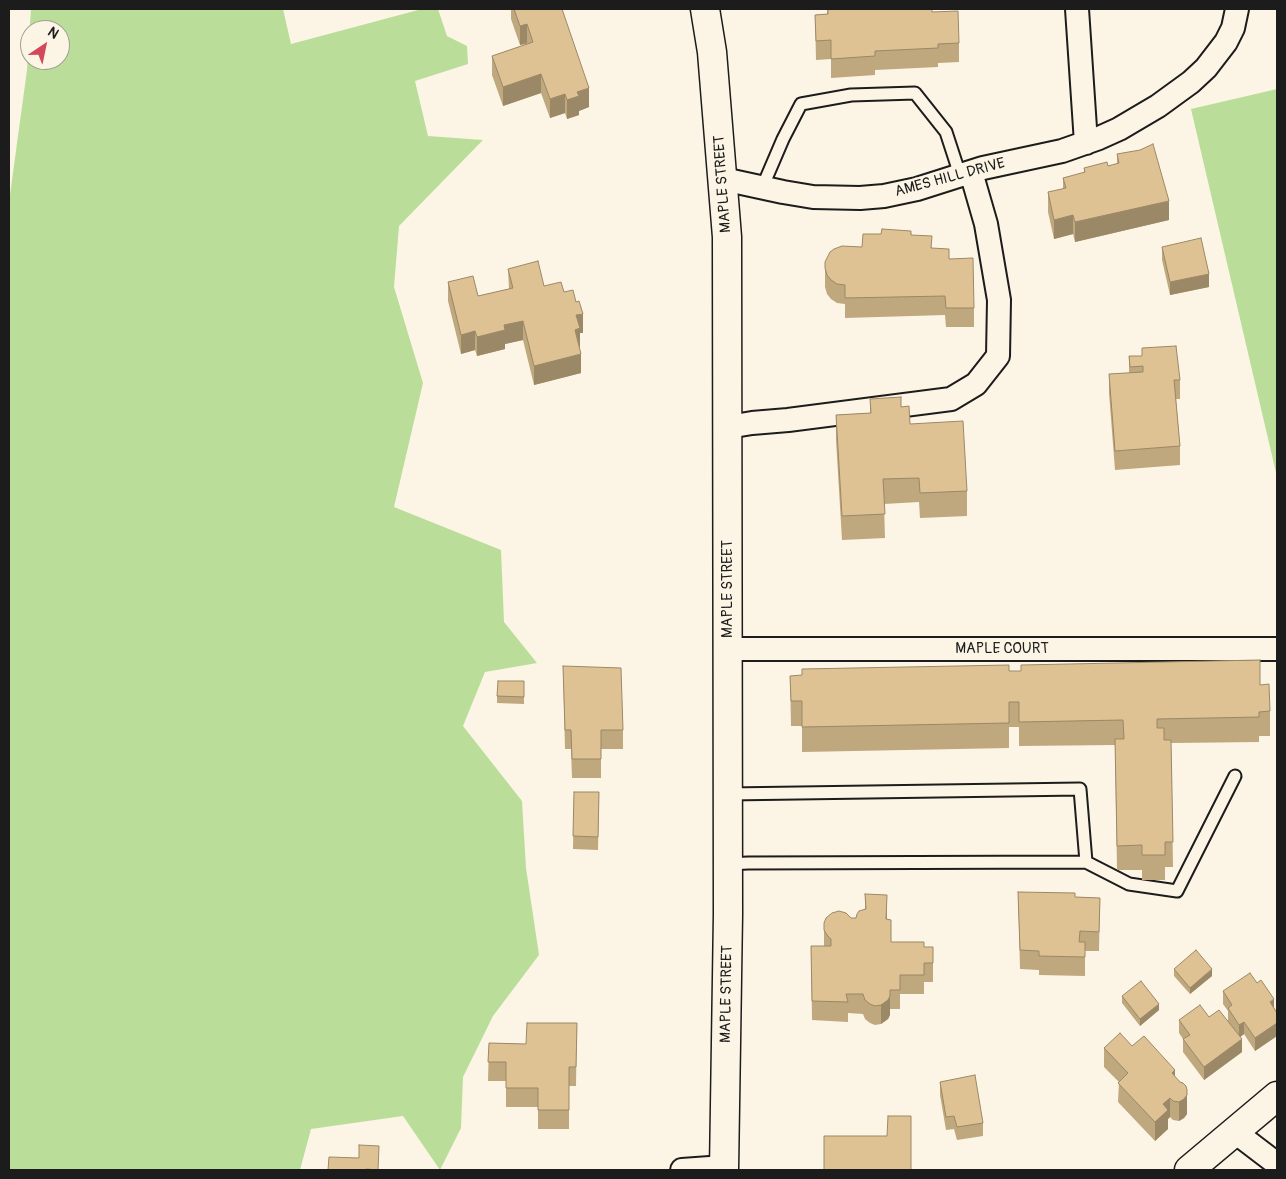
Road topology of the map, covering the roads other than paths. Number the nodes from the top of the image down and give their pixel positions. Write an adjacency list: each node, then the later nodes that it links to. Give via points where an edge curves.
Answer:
1 (704, 9): 6 (main road, MAPLE STREET, via 712,52)
2 (1076, 9): 4 (street)
3 (1237, 9): 4 (street, AMES HILL DRIVE, via 1226,42 1191,82 1139,118)
4 (1086, 143): 5 (street, AMES HILL DRIVE)
5 (965, 174): 7 (street, AMES HILL DRIVE, via 918,189 860,198 813,197); 7 (lane, via 946,132 915,93 851,95 801,104); 8 (street, via 986,224 999,300 998,356 976,384 951,399)
6 (723, 179): 7 (street, AMES HILL DRIVE); 8 (main road, MAPLE STREET, via 727,237)
7 (762, 188)
8 (728, 427): 9 (main road, MAPLE STREET)
9 (728, 649): 10 (street, MAPLE COURT); 12 (main road, MAPLE STREET)
10 (1277, 649)
11 (1235, 776): 13 (lane, via 1177,891 1128,884)
12 (728, 794): 13 (lane, via 1080,790); 14 (main road, MAPLE STREET)
13 (1086, 862): 14 (lane)
14 (728, 864): 18 (main road, MAPLE STREET)
15 (1277, 1096): 16 (main road)
16 (1234, 1132): 17 (street); 20 (main road)
17 (1277, 1164)
18 (724, 1169): 19 (street)
19 (682, 1170)
20 (1189, 1170)

